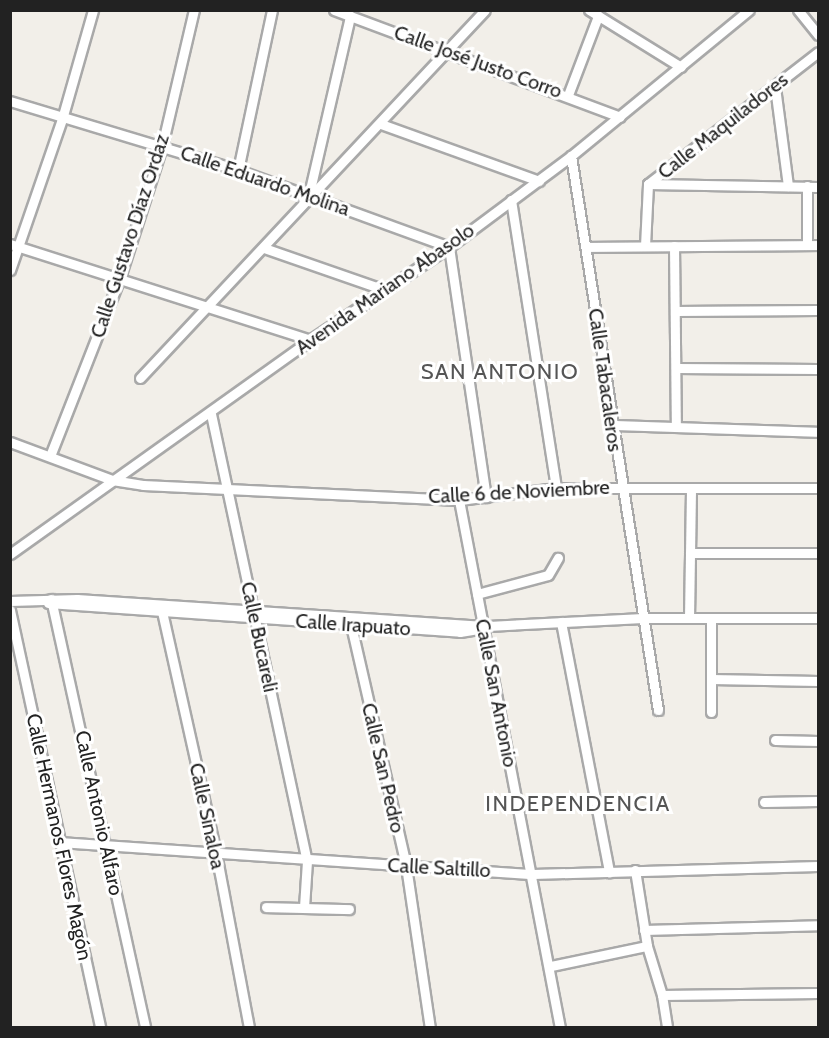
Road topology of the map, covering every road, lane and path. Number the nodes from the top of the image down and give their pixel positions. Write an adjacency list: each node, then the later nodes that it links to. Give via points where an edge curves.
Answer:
1 (93, 10): 19 (street)
2 (194, 10): 21 (street, Calle Gustavo Díaz Ordaz)
3 (272, 10): 23 (street)
4 (334, 10): 9 (street, Calle José Justo Corro)
5 (485, 10): 12 (street)
6 (589, 10): 10 (street)
7 (749, 10): 14 (street, Avenida Mariano Abasolo)
8 (798, 10): 11 (street)
9 (350, 16): 12 (street, Calle José Justo Corro); 29 (street)
10 (598, 16): 14 (street); 16 (street)
11 (819, 35)
12 (450, 51): 16 (street, Calle José Justo Corro); 20 (street)
13 (819, 52): 15 (street, Calle Maquiladores)
14 (681, 67): 18 (street, Avenida Mariano Abasolo)
15 (775, 87): 25 (street, Calle Maquiladores); 26 (street)
16 (568, 95): 18 (street, Calle José Justo Corro)
17 (10, 101): 19 (street, Calle Eduardo Molina)
18 (620, 117): 22 (street, Avenida Mariano Abasolo)
19 (62, 119): 21 (street, Calle Eduardo Molina); 33 (street)
20 (381, 124): 24 (street); 29 (street)
21 (162, 146): 23 (street, Calle Eduardo Molina); 40 (street, Calle Gustavo Díaz Ordaz)
22 (571, 156): 24 (street, Avenida Mariano Abasolo); 38 (street, Calle Tabacaleros)
23 (238, 170): 29 (street, Calle Eduardo Molina)
24 (539, 181): 30 (street, Avenida Mariano Abasolo)
25 (648, 184): 26 (street); 34 (street, Calle Maquiladores)
26 (788, 186): 27 (street)
27 (807, 186): 28 (street); 31 (street)
28 (819, 187)
29 (309, 194): 36 (street, Calle Eduardo Molina); 37 (street)
30 (511, 200): 36 (street, Avenida Mariano Abasolo); 57 (street)
31 (807, 245): 32 (street); 35 (street)
32 (819, 245)
33 (14, 246): 39 (street); 40 (street)
34 (645, 246): 35 (street); 38 (street)
35 (674, 246): 44 (street)
36 (449, 247): 41 (street, Avenida Mariano Abasolo); 61 (street)
37 (264, 248): 41 (street); 42 (street)
38 (586, 248): 50 (street, Calle Tabacaleros)
39 (10, 270)
40 (120, 277): 42 (street); 54 (street, Calle Gustavo Díaz Ordaz)
41 (385, 290): 45 (street, Avenida Mariano Abasolo)
42 (208, 308): 45 (street); 48 (street)
43 (819, 310): 44 (street)
44 (675, 311): 46 (street)
45 (310, 340): 49 (street, Avenida Mariano Abasolo)
46 (676, 368): 47 (street); 51 (street)
47 (819, 369)
48 (141, 378)
49 (211, 414): 55 (street, Avenida Mariano Abasolo); 60 (street, Calle Bucareli)
50 (612, 425): 51 (street); 56 (street, Calle Tabacaleros)
51 (676, 426): 52 (street)
52 (819, 432)
53 (13, 445): 54 (street, Calle 6 de Noviembre)
54 (50, 456): 55 (street, Calle 6 de Noviembre)
55 (112, 480): 60 (street, Calle 6 de Noviembre, via 142,486); 64 (street, Avenida Mariano Abasolo)
56 (621, 487): 57 (street, Calle 6 de Noviembre); 58 (street, Calle 6 de Noviembre); 73 (street, Calle Tabacaleros)
57 (556, 488): 61 (street, Calle 6 de Noviembre)
58 (691, 488): 59 (street, Calle 6 de Noviembre); 63 (street)
59 (819, 488)
60 (230, 490): 62 (street, Calle 6 de Noviembre); 72 (street, Calle Bucareli)
61 (486, 497): 62 (street, Calle 6 de Noviembre)
62 (459, 500): 67 (street, Calle San Antonio)
63 (690, 553): 65 (street); 74 (street)
64 (10, 554)
65 (819, 554)
66 (558, 558): 67 (street, via 548,575)
67 (477, 594): 79 (street, Calle San Antonio)
68 (10, 601): 69 (street, Calle Irapuato)
69 (52, 602): 70 (street, Calle Irapuato); 89 (street, Calle Antonio Alfaro)
70 (161, 609): 72 (street, Calle Irapuato); 90 (street, Calle Sinaloa)
71 (10, 610): 88 (street, Calle Hermanos Flores Magón)
72 (254, 614): 77 (street, Calle Irapuato); 91 (street, Calle Bucareli)
73 (643, 618): 74 (street, Calle Irapuato); 78 (street, Calle Irapuato); 82 (street, Calle Tabacaleros)
74 (689, 618): 75 (street, Calle Irapuato)
75 (711, 618): 76 (street, Calle Irapuato); 80 (street)
76 (819, 618)
77 (350, 620): 79 (street, Calle Irapuato, via 460,632); 92 (street, Calle San Pedro)
78 (561, 622): 79 (street, Calle Irapuato); 95 (street)
79 (484, 627): 96 (street, Calle San Antonio)
80 (711, 679): 81 (street); 83 (street)
81 (819, 681)
82 (658, 710)
83 (711, 712)
84 (775, 740): 85 (street)
85 (819, 741)
86 (819, 801): 87 (street)
87 (764, 802)
88 (59, 842): 89 (street, Calle Saltillo); 106 (street, Calle Hermanos Flores Magón)
89 (107, 844): 90 (street, Calle Saltillo); 107 (street, Calle Antonio Alfaro)
90 (216, 853): 91 (street, Calle Saltillo); 108 (street, Calle Sinaloa)
91 (307, 861): 92 (street, Calle Saltillo); 98 (street, Calle Bucareli)
92 (406, 866): 96 (street, Calle Saltillo); 109 (street, Calle San Pedro)
93 (819, 866): 94 (street, Calle Saltillo)
94 (635, 870): 95 (street, Calle Saltillo); 101 (street)
95 (609, 872): 96 (street, Calle Saltillo)
96 (532, 874): 103 (street, Calle San Antonio)
97 (267, 907): 98 (street)
98 (304, 908): 99 (street)
99 (349, 909)
100 (819, 925): 101 (street)
101 (644, 930): 102 (street)
102 (647, 946): 103 (street); 105 (street)
103 (551, 966): 110 (street, Calle San Antonio)
104 (819, 993): 105 (street)
105 (662, 995): 111 (street)
106 (100, 1028)
107 (144, 1028)
108 (249, 1028)
109 (430, 1028)
110 (560, 1028)
111 (667, 1028)

